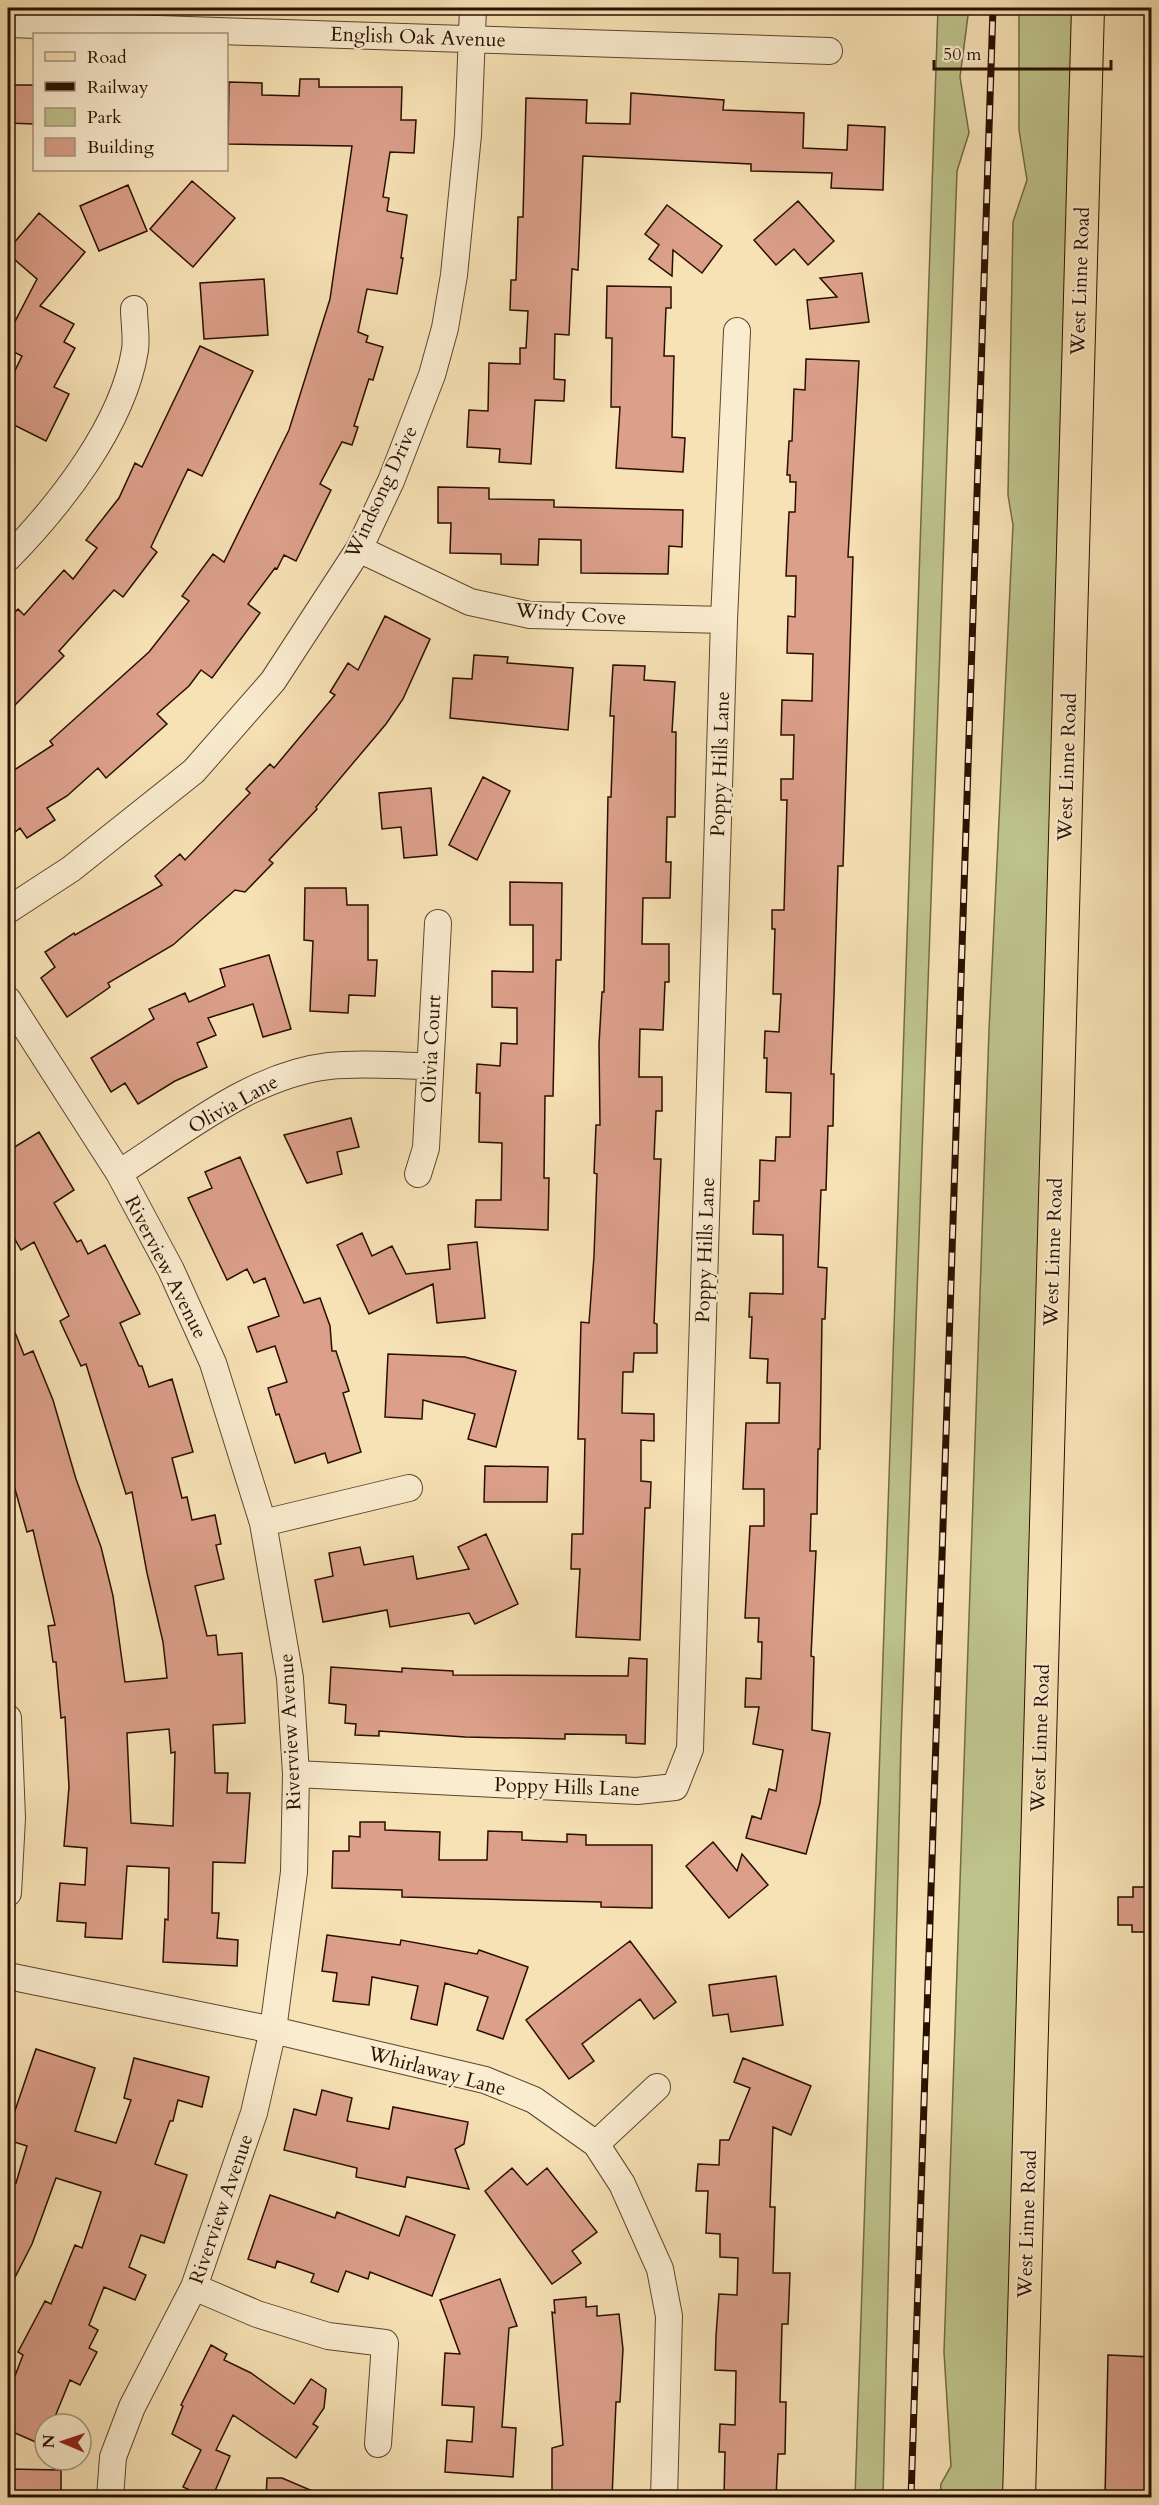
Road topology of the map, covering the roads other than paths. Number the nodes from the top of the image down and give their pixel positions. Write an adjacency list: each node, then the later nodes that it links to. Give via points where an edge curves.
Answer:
1 (473, 8): 4 (street, Windsong Drive)
2 (1088, 8): 30 (main road, West Linne Road)
3 (8, 24): 4 (street, English Oak Avenue)
4 (472, 39): 5 (street, English Oak Avenue); 8 (street, Windsong Drive, via 468,135 445,328 432,375 391,481)
5 (829, 51)
6 (134, 309): 9 (street, via 136,348 118,405 83,468)
7 (737, 331): 10 (street, Poppy Hills Lane)
8 (359, 549): 10 (street, Windy Cove, via 470,602 520,613); 11 (street, Windsong Drive, via 273,681 194,771 71,869)
9 (8, 558)
10 (724, 620): 20 (street, Poppy Hills Lane, via 690,1749 675,1786 637,1791)
11 (8, 910)
12 (438, 923): 14 (street, Olivia Court)
13 (8, 1000): 15 (street, Riverview Avenue)
14 (430, 1066): 15 (street, Olivia Lane, via 330,1066 284,1076 242,1094); 16 (street, Olivia Court, via 426,1148)
15 (119, 1173): 18 (street, Riverview Avenue, via 171,1270 213,1363)
16 (418, 1174)
17 (409, 1488): 18 (street)
18 (263, 1523): 20 (street, Riverview Avenue, via 290,1678)
19 (8, 1718): 21 (street, via 12,1818)
20 (296, 1774): 23 (street, Riverview Avenue, via 294,1872)
21 (8, 1893)
22 (8, 1976): 23 (street, Whirlaway Lane)
23 (273, 2030): 25 (street, Whirlaway Lane, via 485,2080 534,2100); 26 (street, Riverview Avenue, via 255,2113)
24 (657, 2086): 25 (street)
25 (596, 2144): 29 (street, Whirlaway Lane, via 622,2184 660,2269 669,2316)
26 (194, 2286): 27 (street, via 257,2314 328,2336 385,2343); 28 (street, Riverview Avenue, via 132,2407 113,2457)
27 (378, 2444)
28 (110, 2498)
29 (664, 2498)
30 (1019, 2498)

